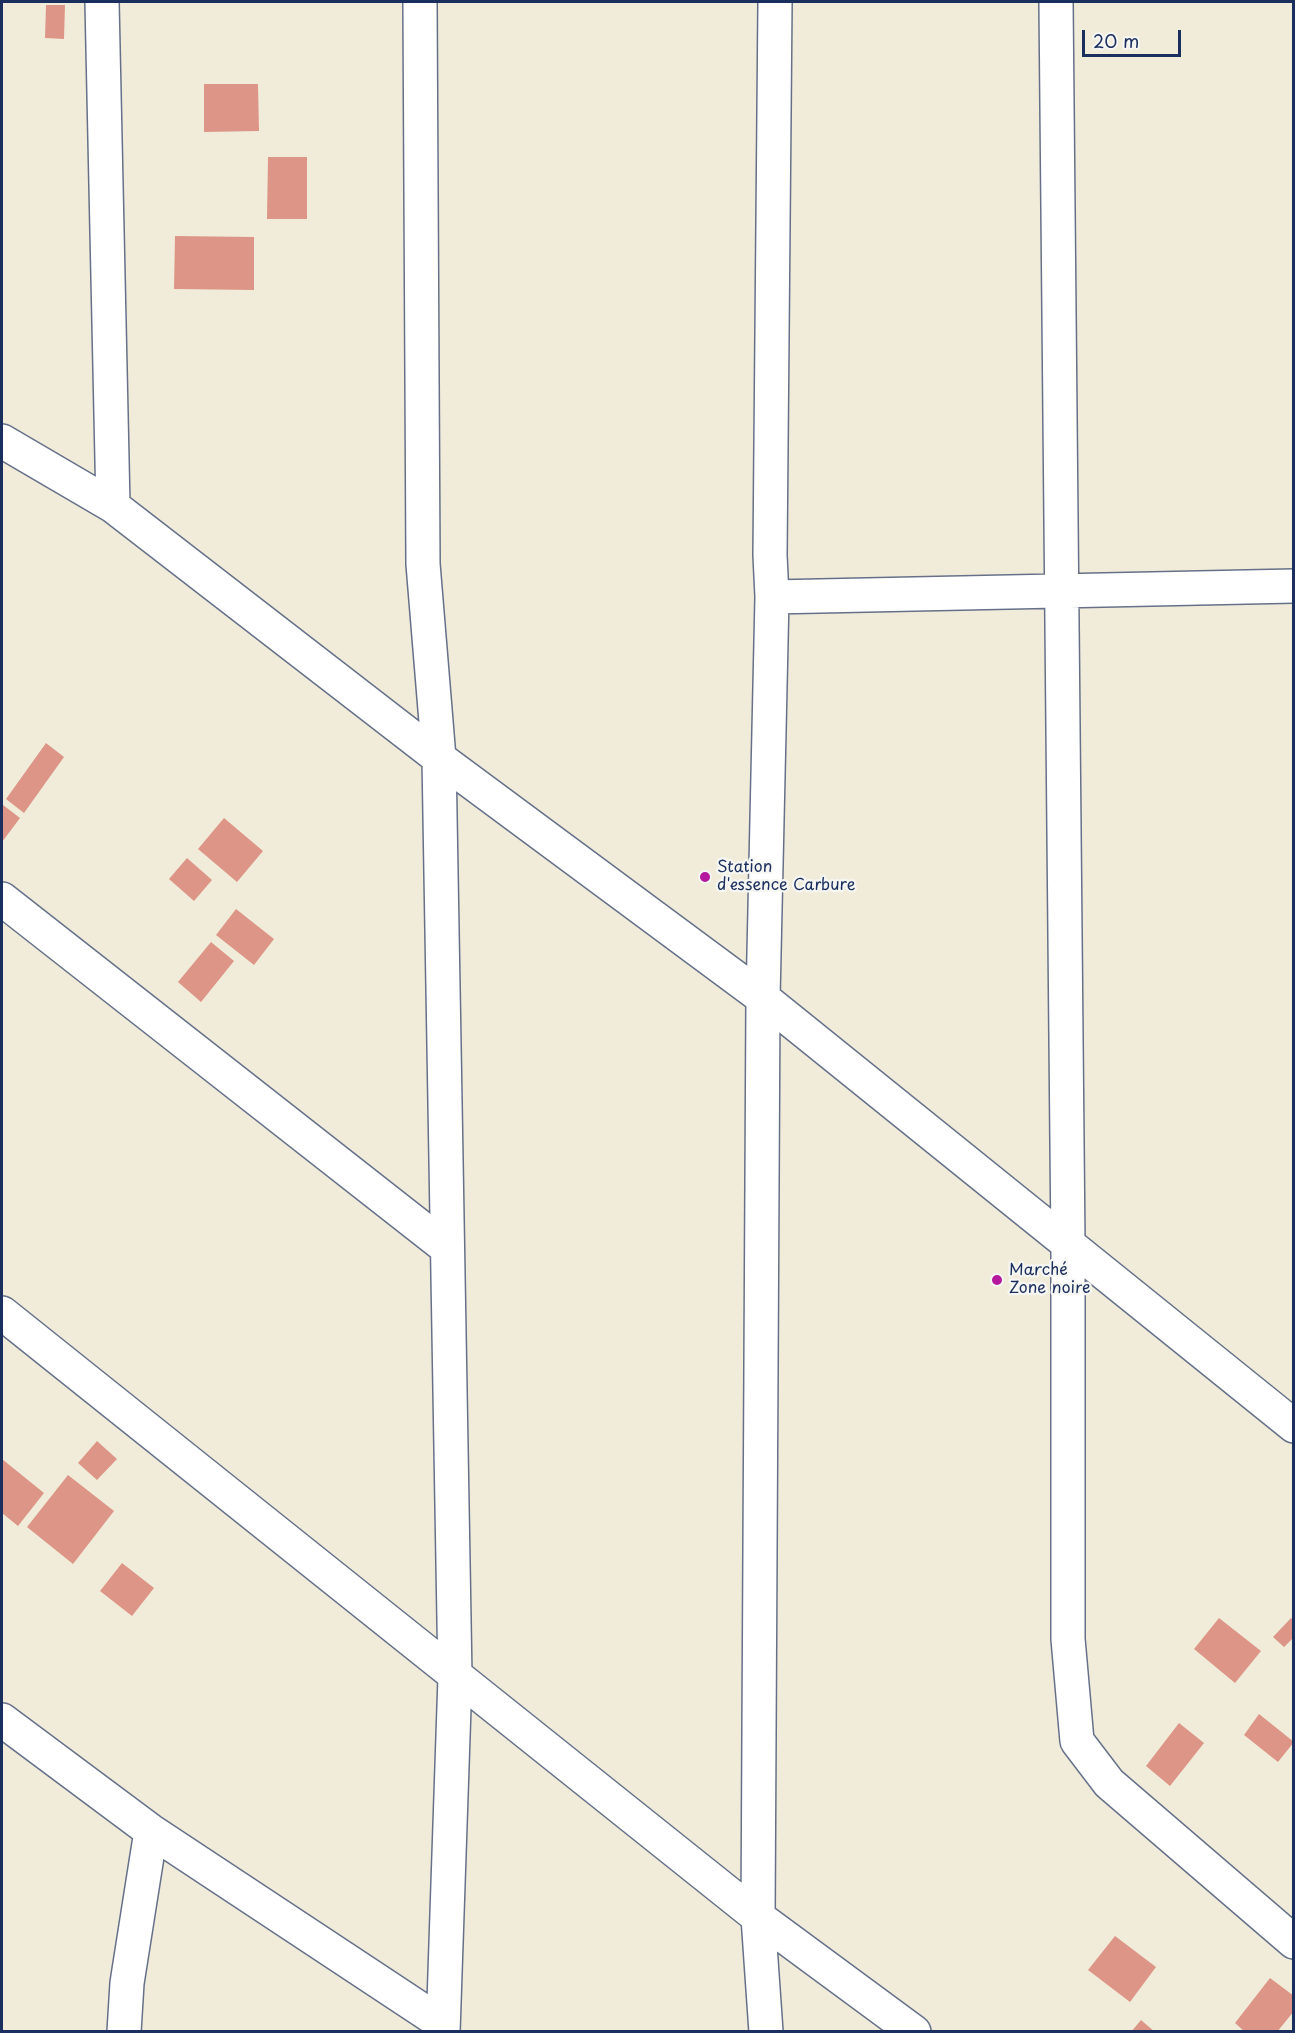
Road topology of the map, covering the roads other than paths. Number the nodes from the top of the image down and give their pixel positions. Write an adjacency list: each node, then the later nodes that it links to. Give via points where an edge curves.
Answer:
1 (102, 2): 6 (street)
2 (420, 2): 10 (street, via 423,564)
3 (775, 2): 9 (street)
4 (1056, 2): 8 (street)
5 (2, 441): 6 (street)
6 (113, 506): 10 (street)
7 (1293, 586): 8 (street)
8 (1061, 593): 9 (street); 13 (street)
9 (772, 597): 12 (street)
10 (439, 758): 12 (street); 14 (street)
11 (2, 899): 14 (street)
12 (763, 998): 13 (street); 20 (street)
13 (1068, 1246): 16 (street); 21 (street, via 1068,1639 1077,1741 1109,1783)
14 (447, 1248): 17 (street)
15 (2, 1313): 17 (street)
16 (1293, 1426)
17 (454, 1677): 20 (street); 22 (street)
18 (2, 1720): 19 (street)
19 (151, 1831): 22 (street); 23 (street)
20 (758, 1917): 24 (street); 25 (street)
21 (1293, 1942)
22 (443, 2028)
23 (124, 2031)
24 (766, 2031)
25 (914, 2031)

